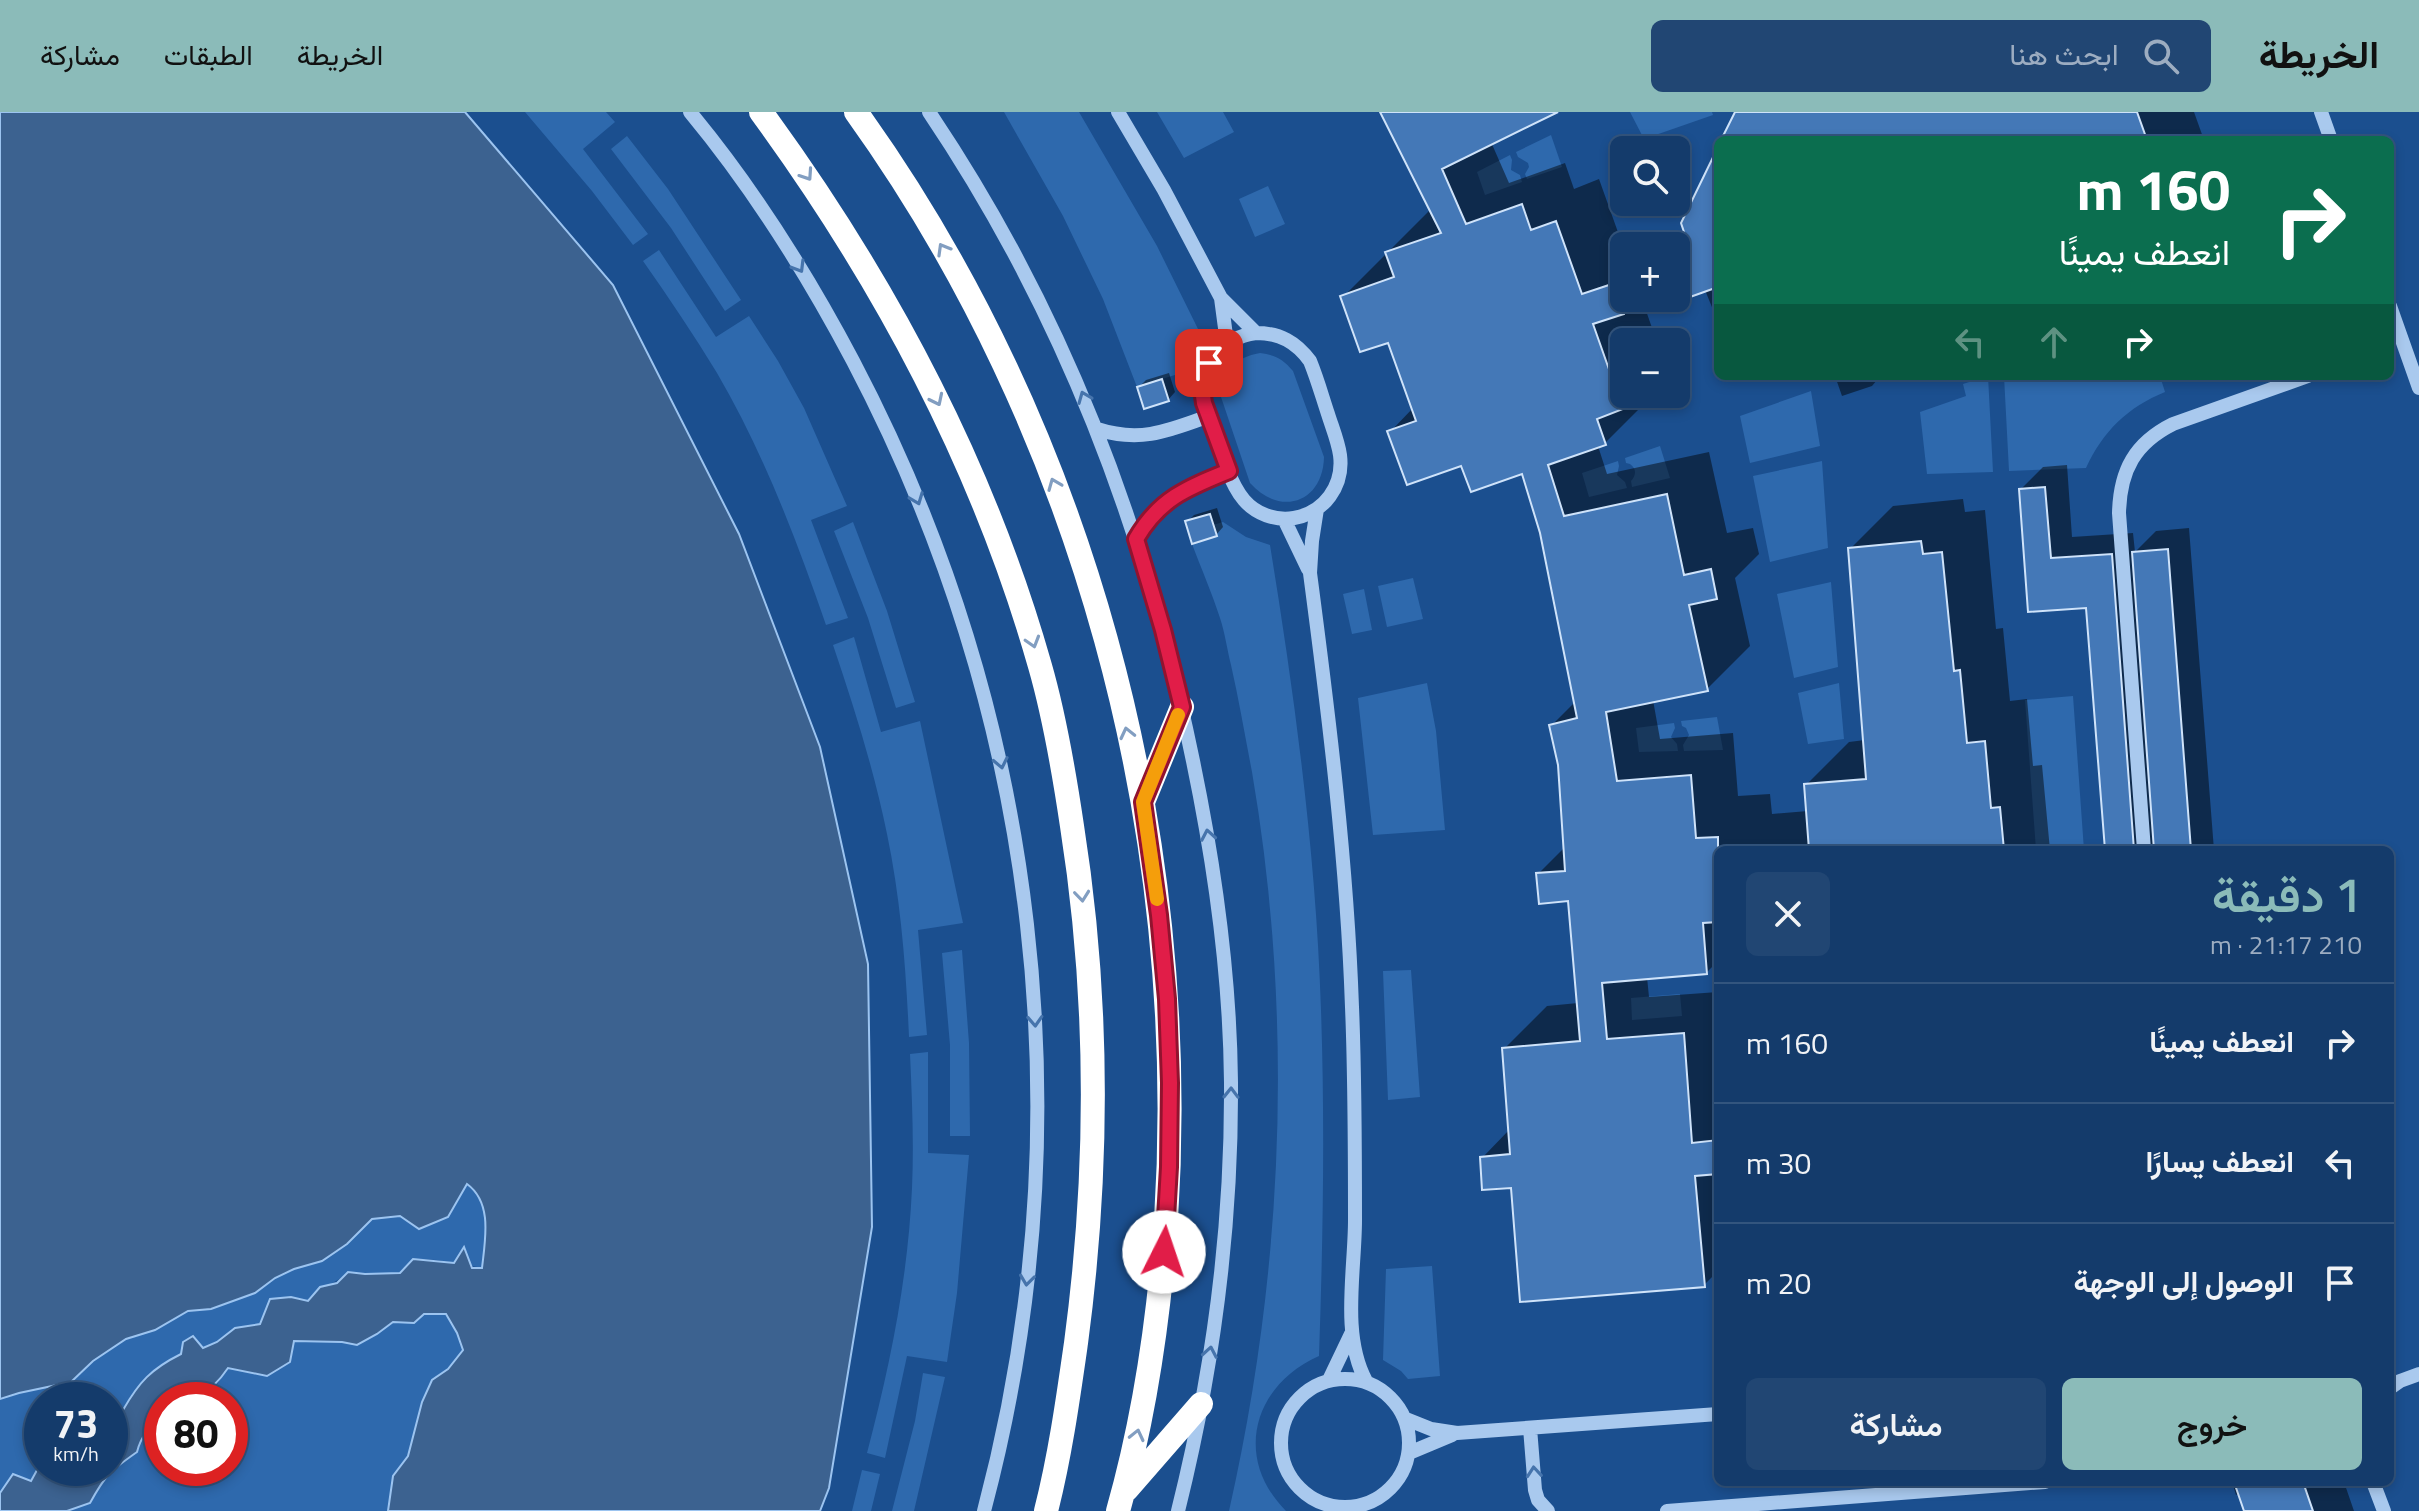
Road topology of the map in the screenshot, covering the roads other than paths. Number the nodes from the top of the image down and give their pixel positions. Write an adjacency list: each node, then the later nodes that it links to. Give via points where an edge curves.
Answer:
1 (690, 112): 39 (street, one-way to 39, via 788,248 872,397 949,580 1000,757 1021,870 1033,977 1037,1133 1021,1333)
2 (761, 112): 40 (highway, one-way to 40, via 880,291 959,446 1018,596 1057,738 1088,954 1093,1124 1083,1293)
3 (856, 112): 22 (highway, one-way to 3, via 1090,584 1031,426 958,274)
4 (929, 112): 15 (street, one-way to 4, via 1027,277)
5 (1118, 112): 8 (street)
6 (2321, 112): 7 (street)
7 (2330, 136)
8 (1221, 298): 9 (street); 10 (street)
9 (1256, 333): 10 (street); 17 (street, via 1292,342 1315,372 1341,467 1334,491)
10 (1227, 343): 14 (street, via 1204,376)
11 (2396, 345): 13 (street)
12 (2297, 380): 23 (street, via 2159,431 2136,453 2122,481 2119,513)
13 (2419, 388)
14 (1209, 416): 15 (street, via 1152,435 1124,436); 16 (street)
15 (1097, 429): 19 (street)
16 (1229, 471): 18 (street, via 1252,508); 19 (street, via 1174,496)
17 (1317, 509): 18 (street); 20 (street)
18 (1284, 519): 20 (street)
19 (1136, 539): 21 (street)
20 (1310, 573): 24 (street, via 1337,789 1352,991)
21 (1182, 707): 22 (highway); 29 (street, one-way to 21, via 1224,1243 1231,1081 1220,918)
22 (1143, 802): 37 (highway, one-way to 22, via 1155,1336 1169,1167 1167,999)
23 (2144, 846)
24 (1351, 1334): 26 (street); 27 (street)
25 (2419, 1374): 28 (street)
26 (1329, 1380): 27 (street); 38 (street, via 1301,1395 1290,1408 1282,1455 1287,1471 1308,1496)
27 (1366, 1381): 31 (street, via 1390,1396)
28 (2394, 1385)
29 (1201, 1404): 37 (highway); 41 (street)
30 (1714, 1414): 32 (street)
31 (1406, 1419): 33 (street); 34 (street)
32 (1530, 1428): 33 (street); 42 (street, one-way to 32, via 1535,1490)
33 (1457, 1433): 34 (street)
34 (1409, 1453): 38 (street, via 1390,1490 1366,1504)
35 (1993, 1486): 43 (street)
36 (2375, 1486): 44 (street)
37 (1121, 1503)
38 (1338, 1509)
39 (984, 1511)
40 (1046, 1511)
41 (1178, 1511)
42 (1548, 1511)
43 (1667, 1511)
44 (2384, 1511)

